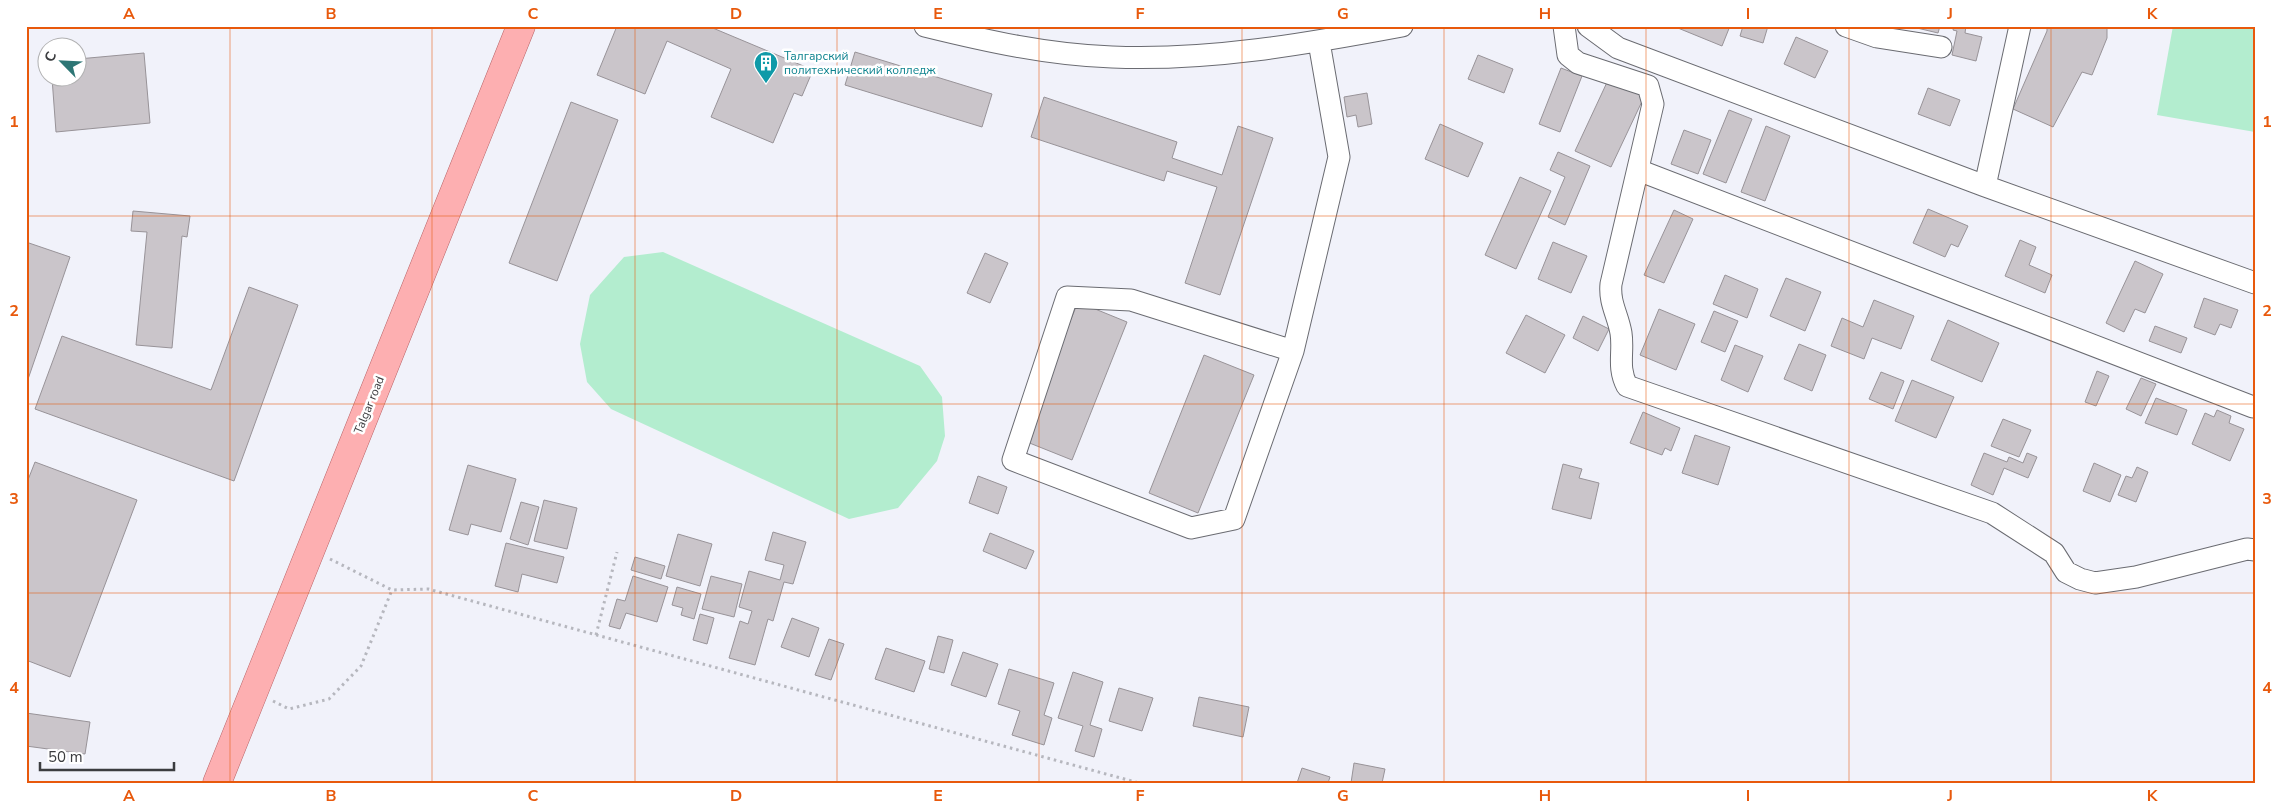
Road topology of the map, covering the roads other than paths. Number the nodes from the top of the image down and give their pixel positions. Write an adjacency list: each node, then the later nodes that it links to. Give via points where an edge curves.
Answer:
1 (521, 26): 16 (main road, Talgar road)
2 (925, 26): 8 (street, via 1031,49 1112,57 1207,56)
3 (1402, 26): 8 (street)
4 (1564, 26): 10 (street, via 1568,55 1578,63 1648,86 1653,104)
5 (1588, 26): 11 (street, via 1618,48)
6 (1846, 26): 9 (street, via 1877,37)
7 (2020, 26): 11 (street)
8 (1319, 42): 13 (street, via 1339,157)
9 (1941, 47)
10 (1638, 170): 14 (street); 15 (street, via 1610,296 1621,333 1621,375 1627,386 1992,513 2054,553 2066,572 2095,583 2136,577 2247,549)
11 (1985, 186): 12 (street)
12 (2255, 283)
13 (1293, 351): 13 (street, via 1234,519 1191,528 1013,460 1067,297 1131,300)
14 (2253, 407)
15 (2255, 550)
16 (217, 783)

